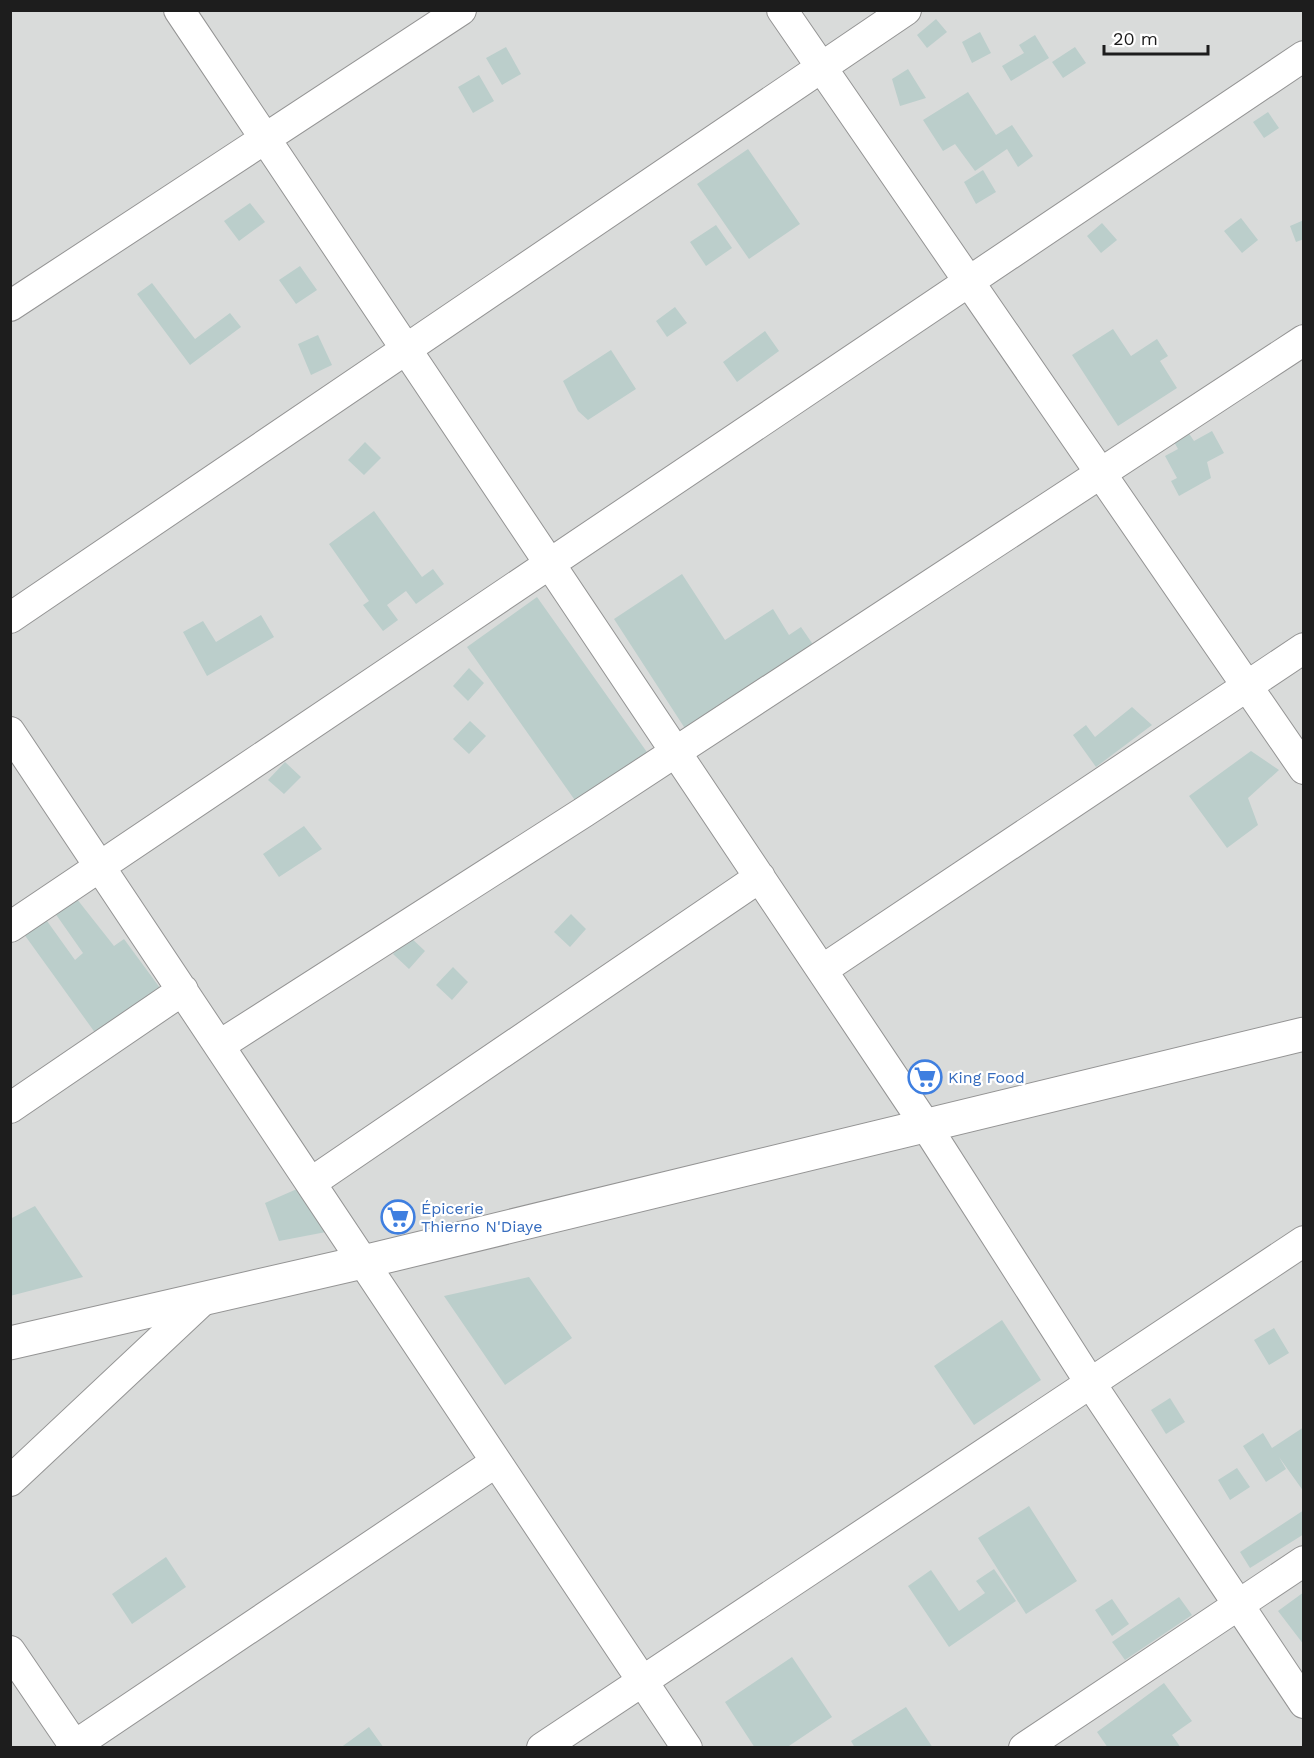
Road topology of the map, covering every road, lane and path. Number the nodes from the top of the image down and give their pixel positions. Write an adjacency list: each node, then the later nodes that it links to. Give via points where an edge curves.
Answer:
1 (179, 10): 7 (street)
2 (461, 10): 7 (street)
3 (783, 10): 6 (street)
4 (906, 10): 6 (street)
5 (1304, 56): 8 (street)
6 (821, 67): 8 (street); 11 (street)
7 (265, 139): 9 (street); 11 (street)
8 (969, 282): 12 (street); 13 (street)
9 (10, 306)
10 (1304, 340): 12 (street)
11 (406, 350): 13 (street); 14 (street)
12 (1100, 474): 16 (street); 18 (street)
13 (550, 564): 18 (street); 20 (street)
14 (10, 618)
15 (1304, 648): 16 (street)
16 (1246, 687): 19 (street); 23 (street)
17 (10, 732): 20 (street)
18 (676, 752): 21 (street); 26 (street)
19 (1304, 769)
20 (100, 867): 22 (street); 24 (street)
21 (760, 877): 23 (street); 29 (street)
22 (10, 927)
23 (822, 970): 28 (street)
24 (183, 990): 26 (street); 27 (street)
25 (1304, 1034): 28 (street)
26 (220, 1046): 29 (street)
27 (10, 1108)
28 (926, 1126): 31 (street); 34 (street)
29 (312, 1182): 31 (street)
30 (1304, 1241): 34 (street)
31 (363, 1262): 32 (street); 35 (street)
32 (204, 1299): 33 (street); 36 (street)
33 (10, 1343)
34 (1091, 1384): 38 (street); 40 (street)
35 (496, 1462): 40 (street); 42 (street)
36 (10, 1481)
37 (1304, 1561): 38 (street)
38 (1239, 1604): 41 (street); 45 (street)
39 (10, 1650): 42 (street)
40 (643, 1680): 43 (street); 44 (street)
41 (1304, 1703)
42 (74, 1747)
43 (542, 1748)
44 (687, 1748)
45 (1024, 1748)

